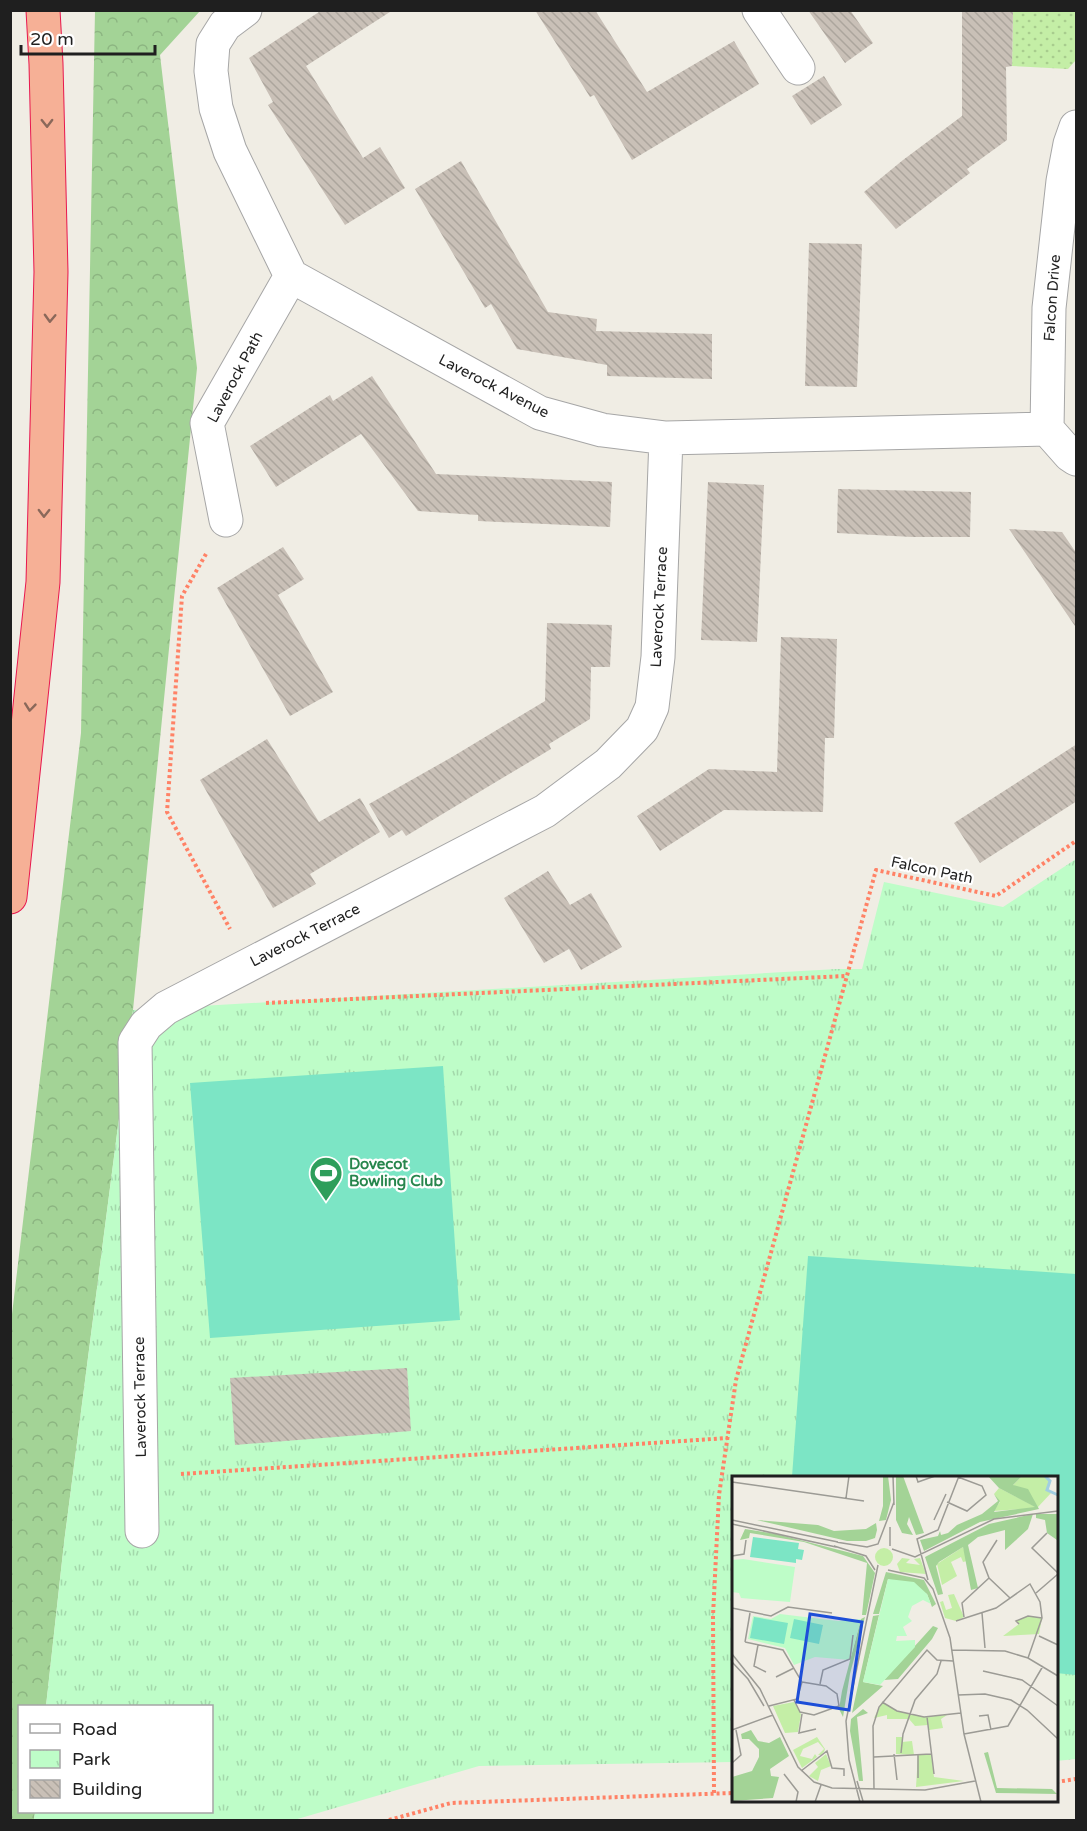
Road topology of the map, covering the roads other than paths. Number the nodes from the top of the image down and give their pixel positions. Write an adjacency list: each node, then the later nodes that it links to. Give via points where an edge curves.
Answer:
1 (43, 10): 11 (highway, one-way to 11, via 51,272 43,582)
2 (245, 10): 6 (street, via 225,25 213,44 211,71 216,108 230,151)
3 (759, 10): 4 (street)
4 (798, 68)
5 (1077, 127): 7 (street, Falcon Drive, via 1063,182 1049,308)
6 (291, 276): 8 (street, Laverock Avenue, via 540,413 602,430); 10 (street, Laverock Path, via 207,423)
7 (1047, 429): 8 (street, Laverock Avenue); 9 (street)
8 (666, 438): 12 (street, Laverock Terrace, via 658,657 652,707 642,729 608,764 545,811 166,1008 146,1025 135,1042)
9 (1077, 459)
10 (226, 520)
11 (10, 897)
12 (142, 1531)

